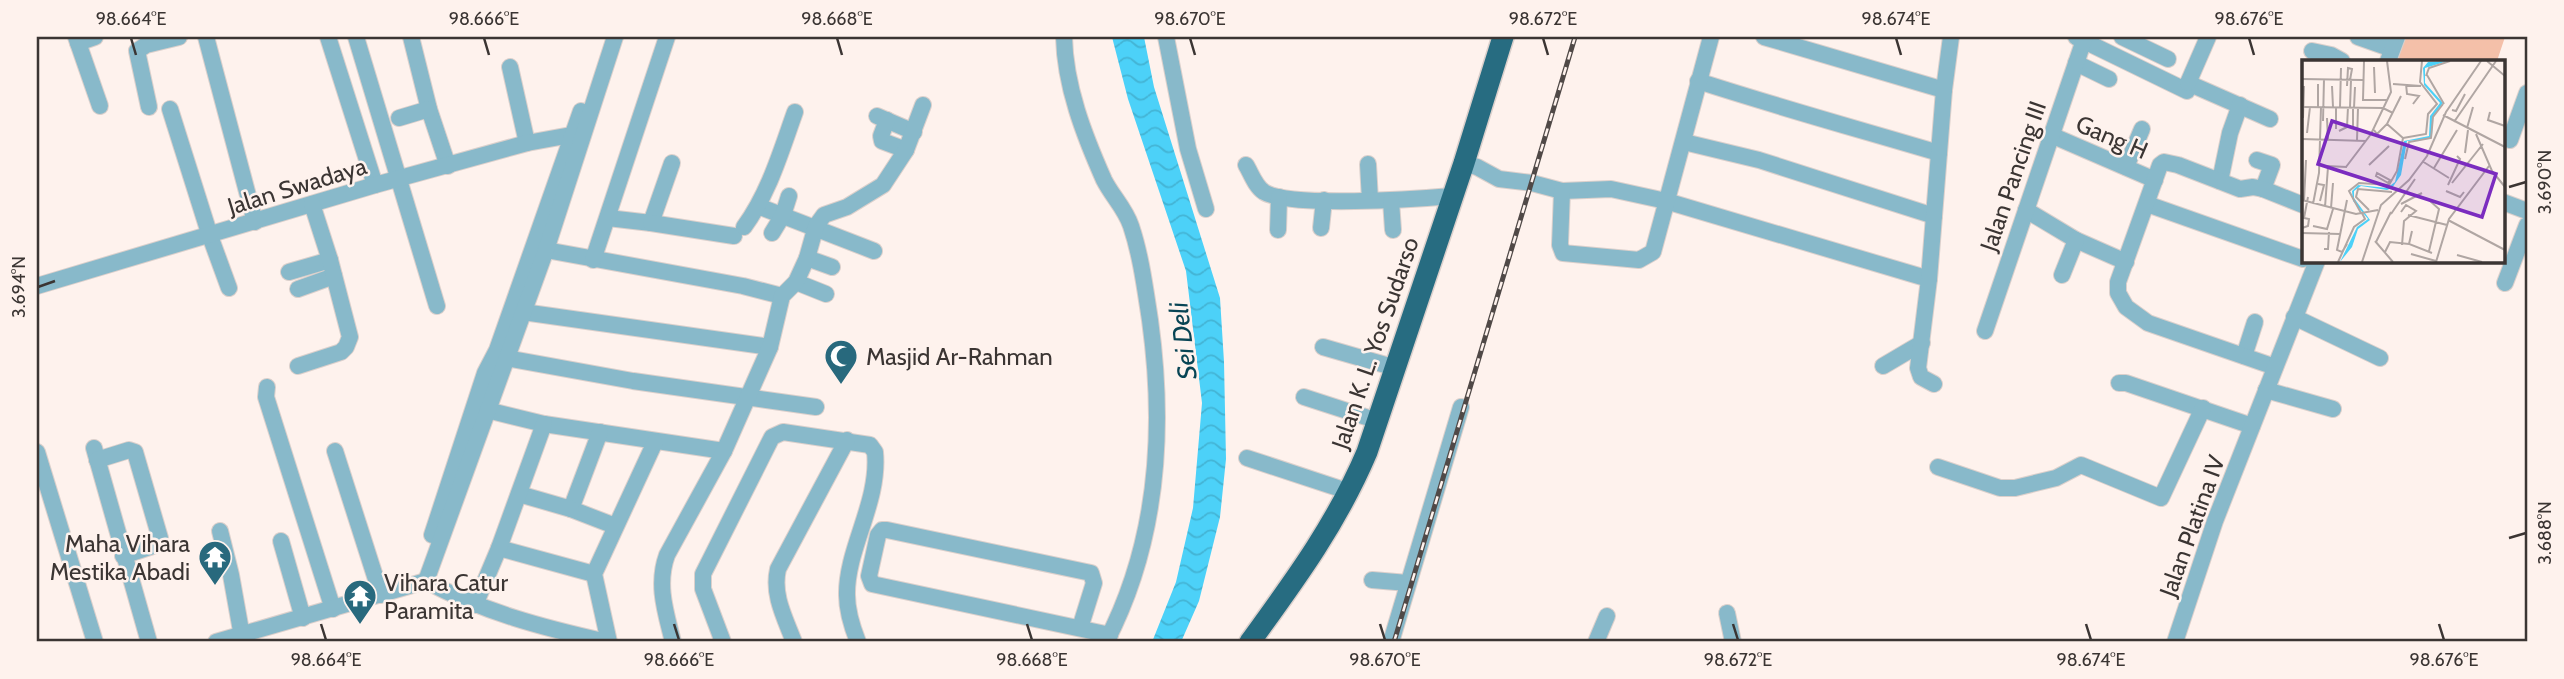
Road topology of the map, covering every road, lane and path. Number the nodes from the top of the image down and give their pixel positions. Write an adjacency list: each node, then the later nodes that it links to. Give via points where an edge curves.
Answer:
1 (94, 37): 21 (street)
2 (179, 37): 22 (street)
3 (206, 37): 83 (street)
4 (328, 37): 62 (street)
5 (356, 37): 59 (street)
6 (411, 37): 39 (street)
7 (607, 37): 45 (street)
8 (615, 37): 93 (street)
9 (667, 37): 82 (street)
10 (1064, 37): 169 (street, via 1073,100 1105,182 1130,224 1145,285 1156,370 1157,462 1147,518 1125,598)
11 (1166, 37): 77 (street, via 1186,139)
12 (1503, 37): 56 (highway, Jalan K. L. Yos Sudarso)
13 (1517, 37): 56 (highway, Jalan K. L. Yos Sudarso)
14 (1711, 37): 30 (street)
15 (1764, 37): 32 (street)
16 (1951, 37): 32 (street)
17 (2122, 37): 25 (street)
18 (2208, 37): 31 (street)
19 (2358, 37): 23 (street)
20 (2081, 38): 27 (street, Jalan Pancing III); 31 (street, via 2187,91)
21 (77, 40): 36 (street)
22 (144, 41): 37 (street, via 137,55)
23 (2392, 49)
24 (2312, 51): 26 (street)
25 (2168, 59)
26 (2340, 60)
27 (2076, 63): 29 (street); 46 (street, Jalan Pancing III)
28 (509, 67): 49 (street)
29 (2109, 79)
30 (1698, 81): 48 (street); 51 (street)
31 (2189, 83): 35 (street)
32 (1944, 90): 51 (street)
33 (2527, 93): 47 (street)
34 (923, 105): 44 (street)
35 (2240, 105): 42 (street); 61 (street)
36 (100, 106)
37 (149, 107)
38 (170, 109): 91 (street)
39 (429, 109): 41 (street); 57 (street)
40 (794, 112): 76 (street)
41 (399, 118)
42 (2270, 119)
43 (2142, 129): 58 (street)
44 (914, 132): 50 (street); 50 (street, via 882,118 882,141)
45 (571, 135): 49 (street, Jalan Swadaya); 159 (street, via 485,373)
46 (2051, 135): 58 (street, Gang H); 78 (street, Jalan Pancing III)
47 (2510, 140)
48 (1684, 142): 71 (street); 81 (street, via 1759,160)
49 (527, 143): 57 (street, Jalan Swadaya)
50 (906, 150): 86 (street, via 883,185 848,207 824,215)
51 (1939, 153): 81 (street)
52 (2256, 160): 63 (street, via 2272,165)
53 (672, 163): 84 (street)
54 (1368, 164): 69 (street)
55 (1246, 165): 67 (street, via 1259,188)
56 (1471, 165): 64 (street, via 1499,179); 66 (highway, Jalan K. L. Yos Sudarso); 179 (highway, Jalan K. L. Yos Sudarso, via 1381,453 1314,575)
57 (448, 166): 59 (street, Jalan Swadaya)
58 (2126, 167): 60 (street, Gang H)
59 (399, 180): 62 (street, Jalan Swadaya); 112 (street)
60 (2155, 180): 61 (street, via 2160,166 2169,162); 74 (street)
61 (2220, 181): 63 (street, via 2240,189)
62 (375, 185): 73 (street, Jalan Swadaya)
63 (2263, 189): 75 (street)
64 (1562, 191): 71 (street, via 1611,190); 71 (street, via 1560,245 1568,255 1647,257 1658,239)
65 (789, 196): 80 (street)
66 (1452, 196): 70 (street); 126 (highway, Jalan K. L. Yos Sudarso)
67 (1279, 197): 68 (street); 88 (street)
68 (1324, 200): 69 (street); 87 (street)
69 (1370, 200): 70 (street)
70 (1391, 201): 89 (street)
71 (1666, 201): 104 (street)
72 (2504, 202): 79 (street)
73 (312, 204): 83 (street, Jalan Swadaya); 101 (street)
74 (2147, 204): 96 (street); 98 (street)
75 (2302, 205)
76 (758, 206): 80 (street); 84 (street, via 739,232)
77 (1206, 209)
78 (2026, 210): 92 (street); 116 (street, Jalan Pancing III)
79 (2527, 211)
80 (783, 215): 86 (street); 90 (street)
81 (1934, 216): 104 (street)
82 (608, 218): 84 (street); 97 (street)
83 (255, 222): 91 (street, Jalan Swadaya)
84 (651, 223)
85 (2527, 225): 106 (street)
86 (816, 226): 94 (street); 95 (street)
87 (1321, 228)
88 (1278, 230)
89 (1393, 230)
90 (772, 233)
91 (210, 236): 107 (street, Jalan Swadaya); 108 (street)
92 (2076, 240): 98 (street); 103 (street)
93 (546, 250): 97 (street); 113 (street)
94 (874, 251)
95 (807, 258): 100 (street); 105 (street)
96 (2302, 258)
97 (593, 260): 111 (street)
98 (2126, 262): 120 (street, via 2119,293 2133,313 2148,323)
99 (2312, 262): 114 (street, Jalan Platina IV)
100 (832, 267)
101 (332, 268): 102 (street); 109 (street); 123 (street, via 349,343 341,352)
102 (289, 272)
103 (2062, 275)
104 (1929, 279): 117 (street)
105 (796, 282): 110 (street); 111 (street)
106 (2505, 282)
107 (37, 286)
108 (229, 288)
109 (298, 289)
110 (826, 294)
111 (782, 296): 118 (street)
112 (438, 306)
113 (523, 312): 118 (street); 121 (street)
114 (2294, 317): 122 (street); 125 (street, Jalan Platina IV)
115 (2255, 322): 120 (street)
116 (1985, 331)
117 (1922, 342): 124 (street); 128 (street, via 1919,373)
118 (770, 347): 132 (street)
119 (1323, 347): 126 (street)
120 (2244, 356): 125 (street)
121 (506, 358): 132 (street); 137 (street)
122 (2380, 358)
123 (298, 366)
124 (1883, 366)
125 (2275, 367): 130 (street, Jalan Platina IV)
126 (1396, 368): 138 (highway, Jalan K. L. Yos Sudarso)
127 (2119, 383): 135 (street)
128 (1934, 384)
129 (267, 387): 163 (street, via 266,397)
130 (2266, 390): 136 (street); 140 (street, Jalan Platina IV)
131 (1304, 397): 138 (street)
132 (746, 398): 133 (street); 145 (street)
133 (816, 407)
134 (1461, 407): 160 (street)
135 (2203, 408): 140 (street); 148 (street, via 2161,499 2081,465 2056,478 2015,488 2000,488)
136 (2333, 409)
137 (487, 410): 139 (street); 159 (street)
138 (1378, 421): 149 (highway, Jalan K. L. Yos Sudarso)
139 (544, 424): 141 (street); 150 (street)
140 (2252, 426): 183 (street, Jalan Platina IV)
141 (600, 432): 143 (street); 151 (street)
142 (847, 440): 175 (street, via 783,432 772,437 703,574 703,589); 176 (street, via 778,569 779,600); 177 (street, via 870,445 876,455 866,520 848,578 848,609)
143 (655, 442): 145 (street); 152 (street)
144 (335, 451): 161 (street)
145 (724, 451): 174 (street, via 662,568 661,586)
146 (37, 452): 170 (street)
147 (1247, 458): 149 (street)
148 (1938, 467)
149 (1350, 492): 178 (highway, Jalan K. L. Yos Sudarso, via 1311,558)
150 (519, 494): 151 (street); 155 (street)
151 (571, 509): 152 (street)
152 (615, 526): 157 (street)
153 (220, 531): 168 (street)
154 (281, 541): 166 (street)
155 (499, 548): 157 (street); 162 (street)
156 (123, 556): 156 (street, via 159,544 135,452 129,450 96,454); 171 (street)
157 (594, 574): 173 (street)
158 (1372, 580): 160 (street)
159 (421, 583): 161 (street); 162 (street)
160 (1408, 583): 180 (street)
161 (381, 596): 163 (street)
162 (475, 606): 173 (street)
163 (333, 609): 166 (street)
164 (1727, 613): 182 (street)
165 (1607, 616): 181 (street)
166 (303, 618): 168 (street)
167 (1080, 628): 167 (street, via 872,584 869,576 878,534 887,530 1091,573 1094,583); 169 (street)
168 (243, 638): 172 (street)
169 (1108, 638)
170 (95, 642)
171 (149, 642)
172 (216, 642)
173 (608, 642)
174 (673, 642)
175 (723, 642)
176 (794, 642)
177 (858, 642)
178 (1250, 642)
179 (1265, 642)
180 (1391, 642)
181 (1596, 642)
182 (1733, 642)
183 (2175, 642)

